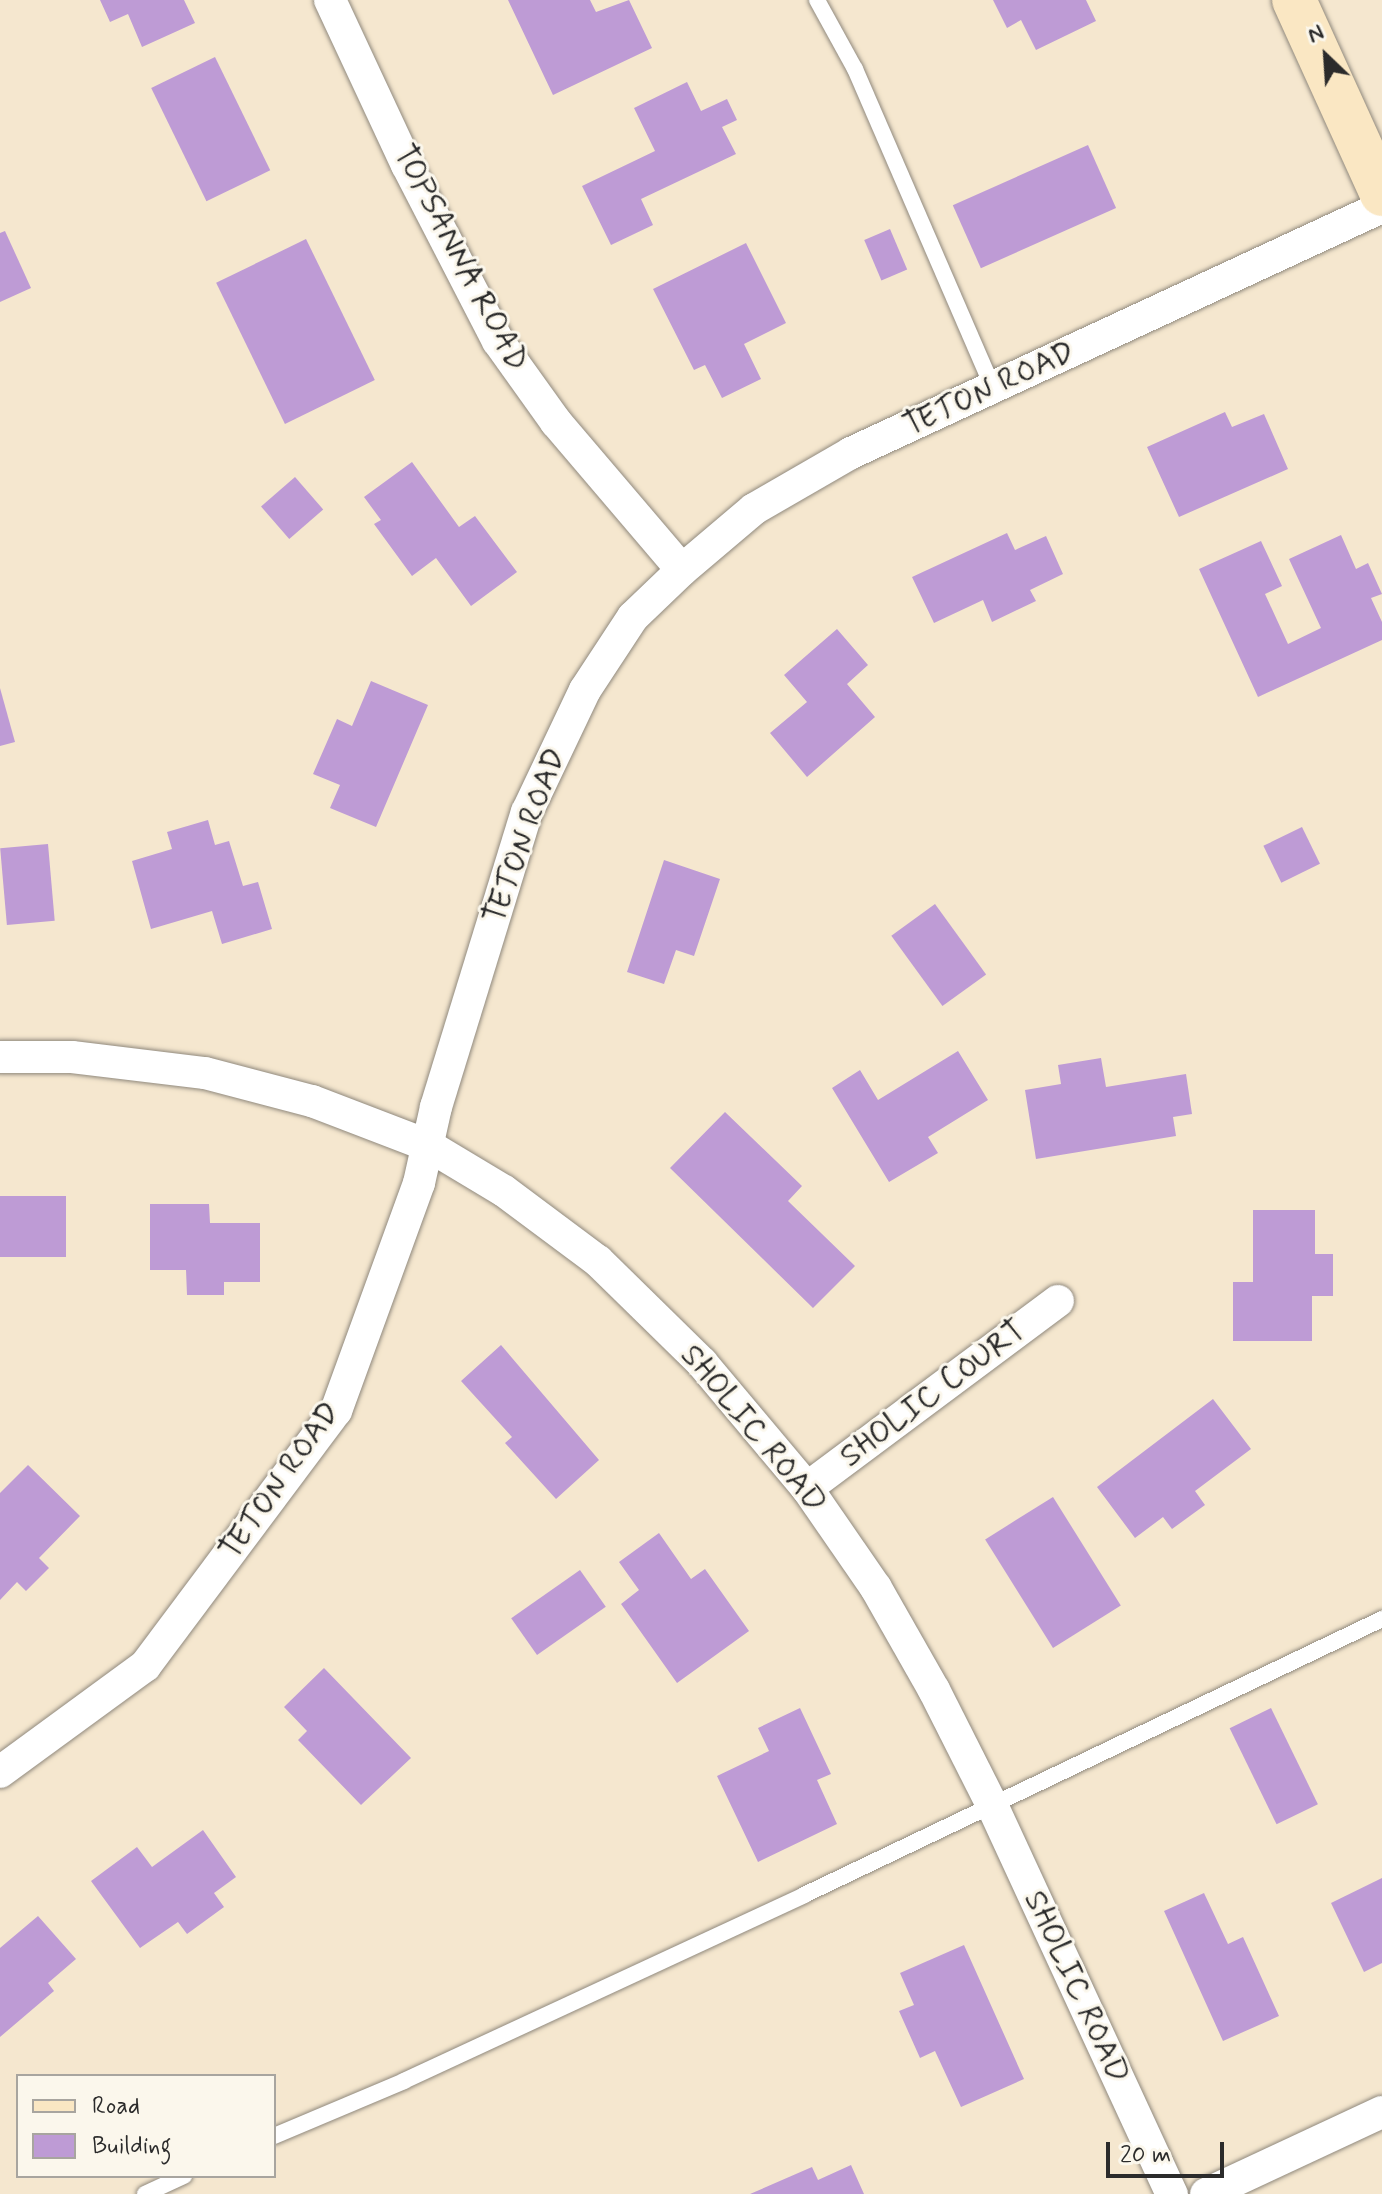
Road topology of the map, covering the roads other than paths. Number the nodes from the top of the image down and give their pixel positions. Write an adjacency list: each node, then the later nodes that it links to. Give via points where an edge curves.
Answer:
1 (330, 0): 7 (street, TOPSANNA ROAD, via 498,341 556,422)
2 (817, 0): 6 (lane, via 855,69)
3 (1294, 0): 4 (street)
4 (1382, 194)
5 (1382, 207): 6 (street, TETON ROAD)
6 (993, 388): 7 (street, TETON ROAD, via 851,453 754,509)
7 (682, 570): 9 (street, TETON ROAD, via 633,617 555,748 527,812 436,1107)
8 (0, 1057): 9 (street, SHOLIC ROAD, via 72,1057 205,1073 312,1101)
9 (429, 1146): 11 (street, SHOLIC ROAD, via 504,1191 598,1261 702,1363); 13 (street, TETON ROAD, via 336,1411 145,1666)
10 (1058, 1301): 11 (street, SHOLIC COURT)
11 (807, 1488): 14 (street, SHOLIC ROAD, via 876,1588)
12 (1382, 1619): 14 (lane)
13 (0, 1772)
14 (992, 1805): 16 (lane, via 404,2081); 19 (street, SHOLIC ROAD)
15 (1382, 2112): 20 (street)
16 (276, 2135)
17 (180, 2178): 18 (lane)
18 (145, 2194)
19 (1172, 2194)
20 (1206, 2194)

